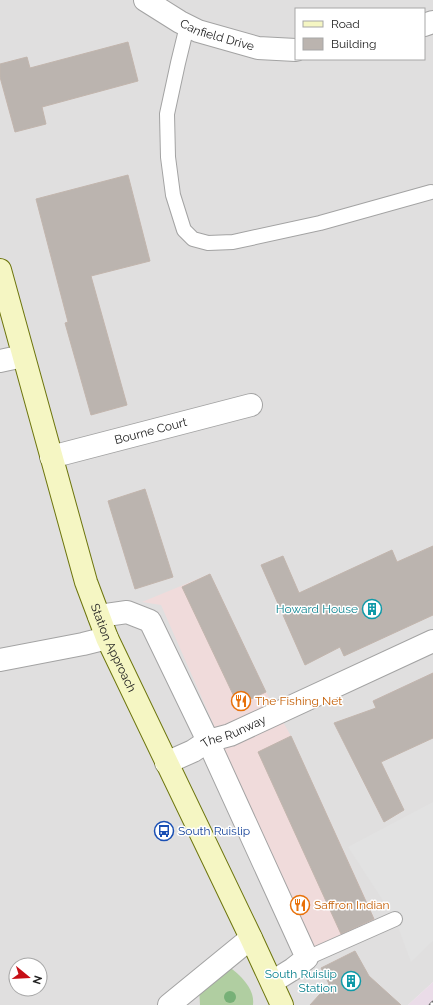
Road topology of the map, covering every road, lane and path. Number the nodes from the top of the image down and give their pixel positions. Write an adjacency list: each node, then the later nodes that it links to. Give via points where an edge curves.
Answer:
1 (145, 0): 2 (street, Canfield Drive)
2 (187, 26): 3 (street, Canfield Drive, via 258,48); 4 (lane, via 167,114 168,157 177,209 184,230 193,239 208,243 233,242 320,223)
3 (295, 50)
4 (431, 192)
5 (0, 270): 6 (street, Station Approach)
6 (23, 356): 7 (street); 9 (street, Station Approach)
7 (0, 361)
8 (251, 405): 9 (street, Bourne Court)
9 (51, 457): 10 (street, Station Approach, via 86,582)
10 (99, 616): 11 (street, Station Approach); 14 (street, via 127,612 150,621)
11 (107, 638): 13 (street); 15 (street, Station Approach)
12 (433, 641): 14 (street, The Runway, via 230,735)
13 (0, 660)
14 (208, 741): 15 (street, The Runway); 18 (street)
15 (166, 763): 17 (street, Station Approach)
16 (396, 918): 18 (lane)
17 (251, 938): 19 (street, Station Approach); 20 (street)
18 (307, 958): 19 (street)
19 (272, 982): 21 (street, Station Approach)
20 (169, 1005)
21 (282, 1005)

